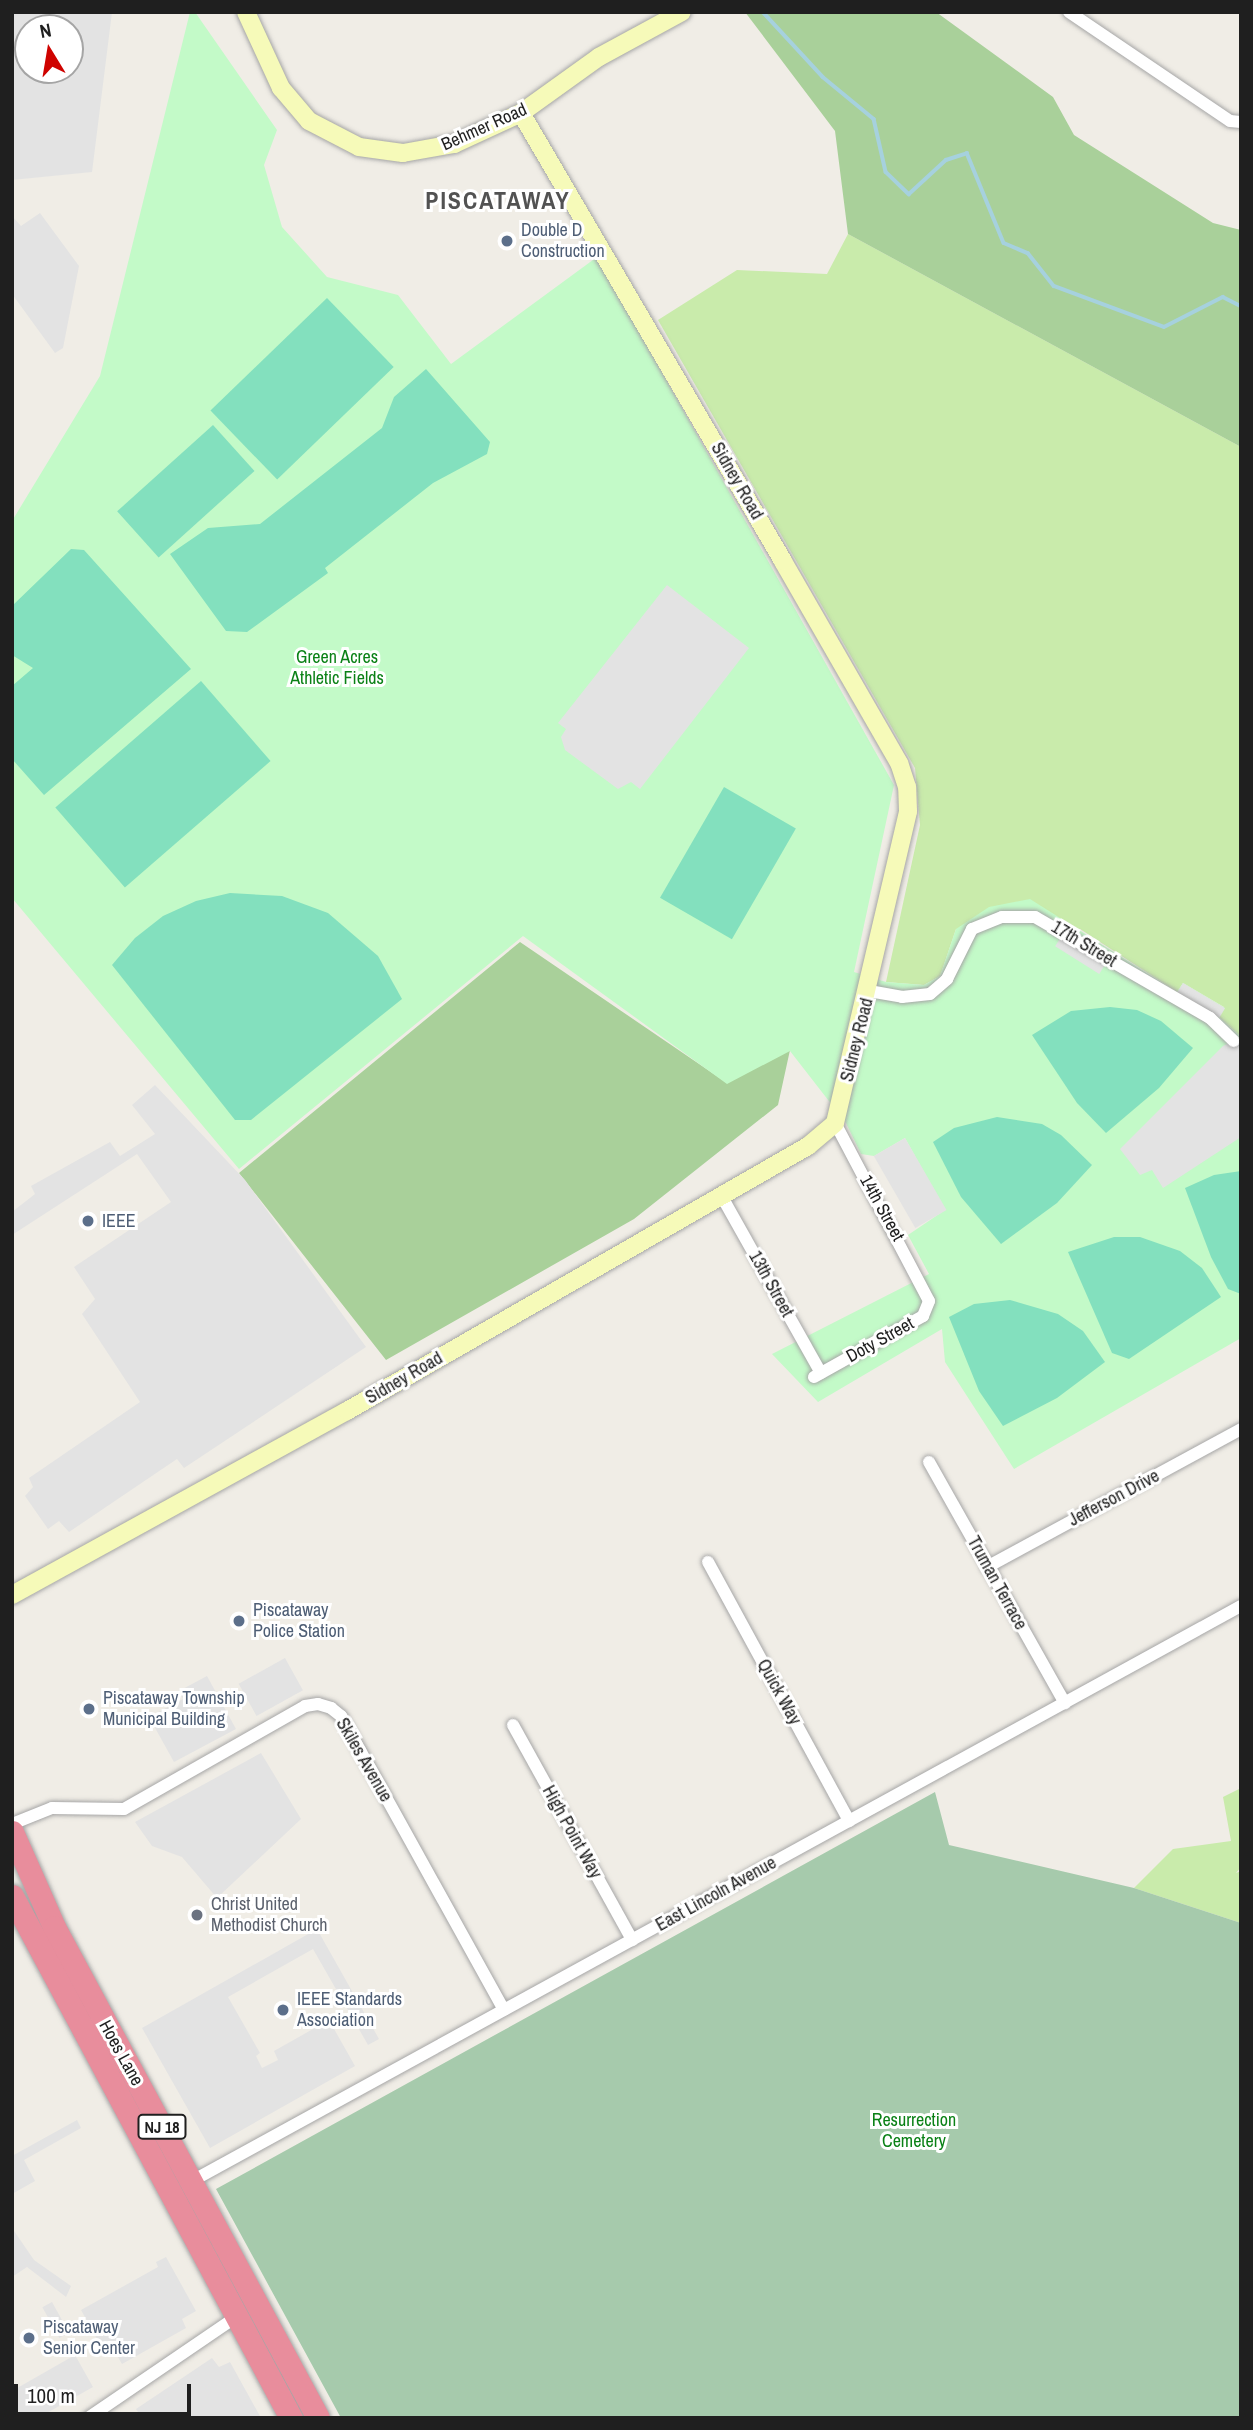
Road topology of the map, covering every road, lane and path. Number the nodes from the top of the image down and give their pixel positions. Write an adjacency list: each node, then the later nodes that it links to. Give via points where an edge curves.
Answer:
1 (247, 12): 4 (street, Behmer Road, via 281,88 309,121 340,140 380,151 431,149)
2 (682, 12): 4 (street, Behmer Road, via 609,51)
3 (1069, 12): 5 (street, via 1230,121)
4 (521, 113): 6 (street, Sidney Road, via 899,763 908,811)
5 (1241, 122)
6 (869, 991): 7 (street, 17th Street, via 902,997 930,994 947,978 972,929 1002,917 1035,917 1210,1018); 8 (street, Sidney Road)
7 (1234, 1041)
8 (835, 1123): 9 (street, Sidney Road, via 808,1146); 10 (street, 14th Street)
9 (721, 1195): 11 (street, 13th Street); 16 (street, Sidney Road, via 347,1411)
10 (929, 1293): 11 (street, Doty Street, via 923,1316)
11 (818, 1375)
12 (1241, 1429): 15 (street, Jefferson Drive)
13 (929, 1462): 15 (street, Truman Terrace)
14 (708, 1562): 20 (street, Quick Way)
15 (987, 1567): 18 (street, Truman Terrace)
16 (12, 1595)
17 (1241, 1606): 18 (street, East Lincoln Avenue)
18 (1065, 1703): 20 (street, East Lincoln Avenue)
19 (513, 1725): 24 (street, High Point Way)
20 (849, 1821): 24 (street, East Lincoln Avenue)
21 (12, 1824): 25 (street, Skiles Avenue, via 52,1808 124,1809 305,1706 318,1703 341,1716)
22 (12, 1832): 26 (highway, Hoes Lane / NJ 18, via 54,1927)
23 (12, 1896): 27 (highway, Hoes Lane / NJ 18)
24 (632, 1940): 25 (street, East Lincoln Avenue)
25 (504, 2010): 26 (street, East Lincoln Avenue)
26 (192, 2181): 30 (highway, Hoes Lane / NJ 18)
27 (236, 2317): 28 (street); 29 (highway, Hoes Lane / NJ 18)
28 (88, 2418)
29 (291, 2418)
30 (318, 2418)

